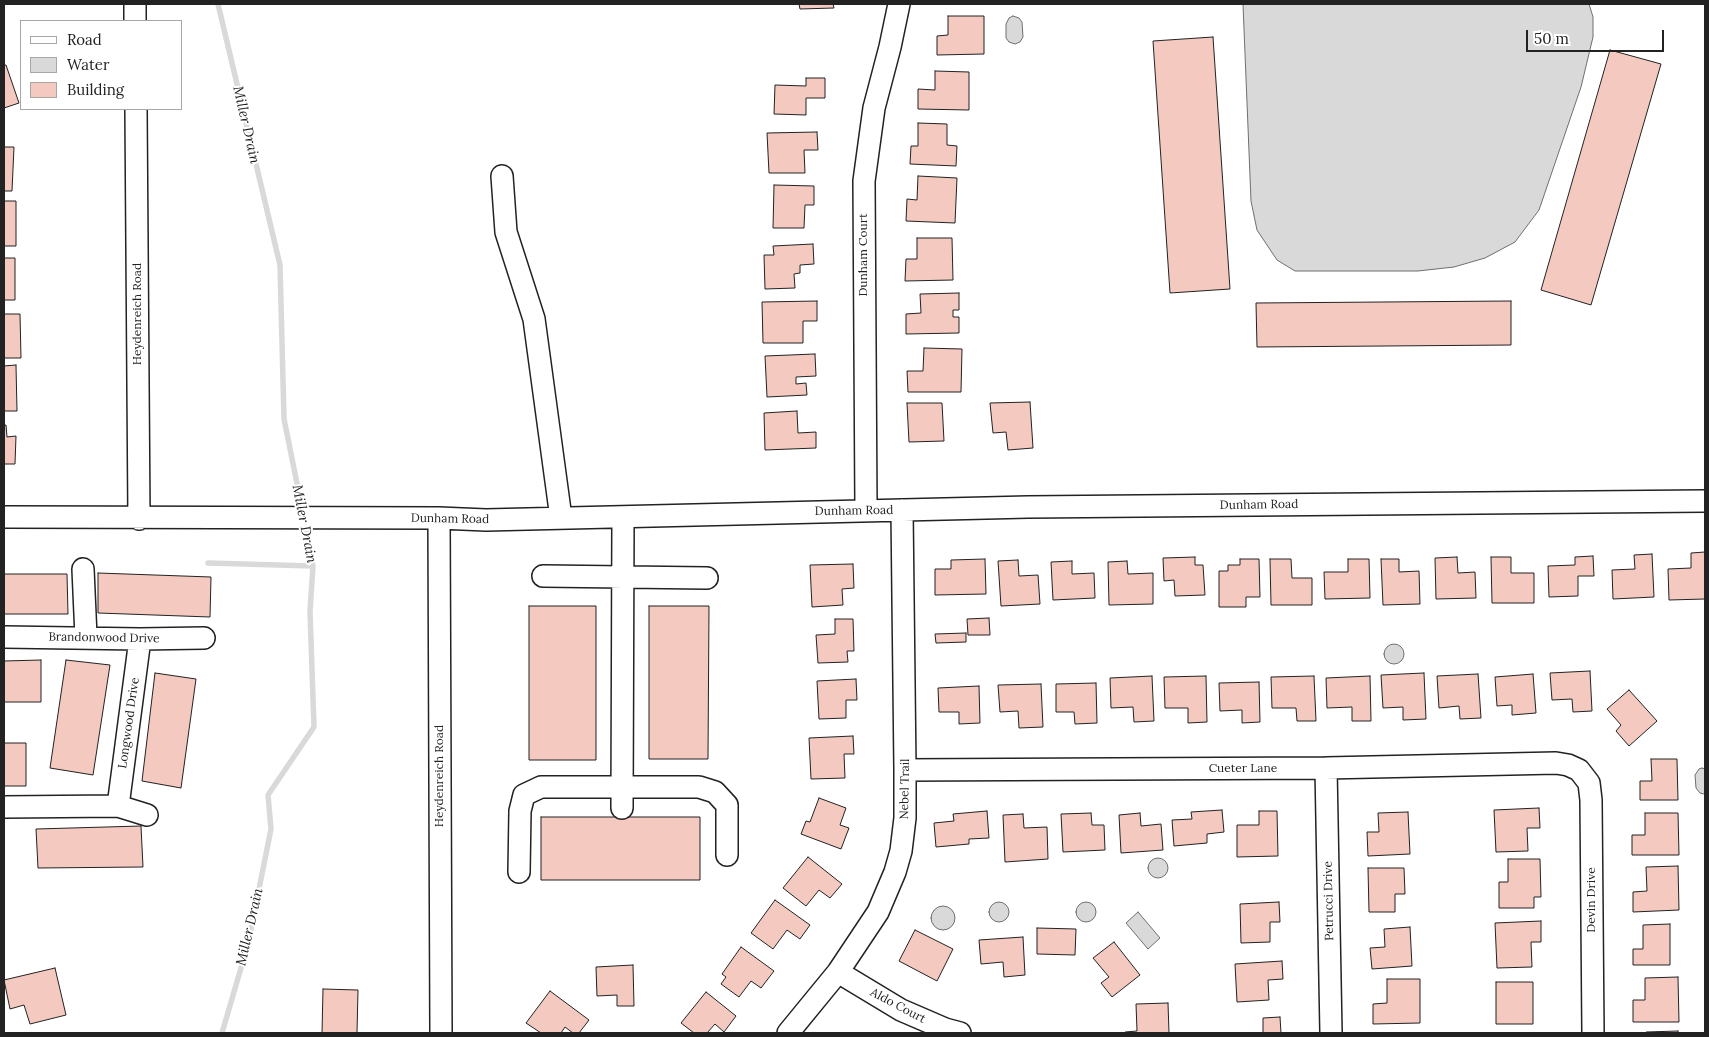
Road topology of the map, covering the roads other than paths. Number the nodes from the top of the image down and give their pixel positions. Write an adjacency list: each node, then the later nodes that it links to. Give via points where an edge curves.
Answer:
1 (135, 4): 3 (street)
2 (898, 4): 7 (street, Dunham Court, via 874,108 864,181)
3 (135, 20)
4 (136, 110): 13 (street, Heydenreich Road)
5 (502, 176): 11 (street, via 506,232 534,319)
6 (1705, 501): 8 (street, Dunham Road)
7 (866, 510): 8 (street, Dunham Road); 12 (street, Dunham Road)
8 (902, 510): 23 (street, Nebel Trail)
9 (4, 517): 13 (street, Dunham Road)
10 (439, 518): 11 (street, Dunham Road); 13 (street, Dunham Road); 32 (street, Heydenreich Road)
11 (561, 518): 12 (street, Dunham Road)
12 (622, 518): 16 (street)
13 (139, 519)
14 (83, 569): 19 (street)
15 (543, 576): 16 (street)
16 (622, 577): 17 (street); 25 (street)
17 (707, 578)
18 (4, 637): 19 (street, Brandonwood Drive)
19 (86, 638): 21 (street, Brandonwood Drive)
20 (204, 638): 21 (street, Brandonwood Drive)
21 (140, 639): 26 (street, Longwood Drive)
22 (1326, 768): 23 (street, Cueter Lane); 24 (street, Cueter Lane, via 1556,763); 35 (street, Petrucci Drive)
23 (905, 770): 31 (street, Nebel Trail, via 903,834 895,872 878,912)
24 (1579, 770): 36 (street, Devin Drive, via 1589,784 1592,811)
25 (622, 797): 29 (street, via 700,787 715,792 727,805); 30 (street, via 541,786 524,795 520,811)
26 (118, 806): 27 (street); 28 (street)
27 (4, 807)
28 (147, 815)
29 (727, 855)
30 (519, 872)
31 (838, 972): 33 (street, Nebel Trail); 34 (street, Aldo Court, via 901,1010)
32 (441, 1033)
33 (788, 1033)
34 (960, 1033)
35 (1332, 1033)
36 (1593, 1033)

